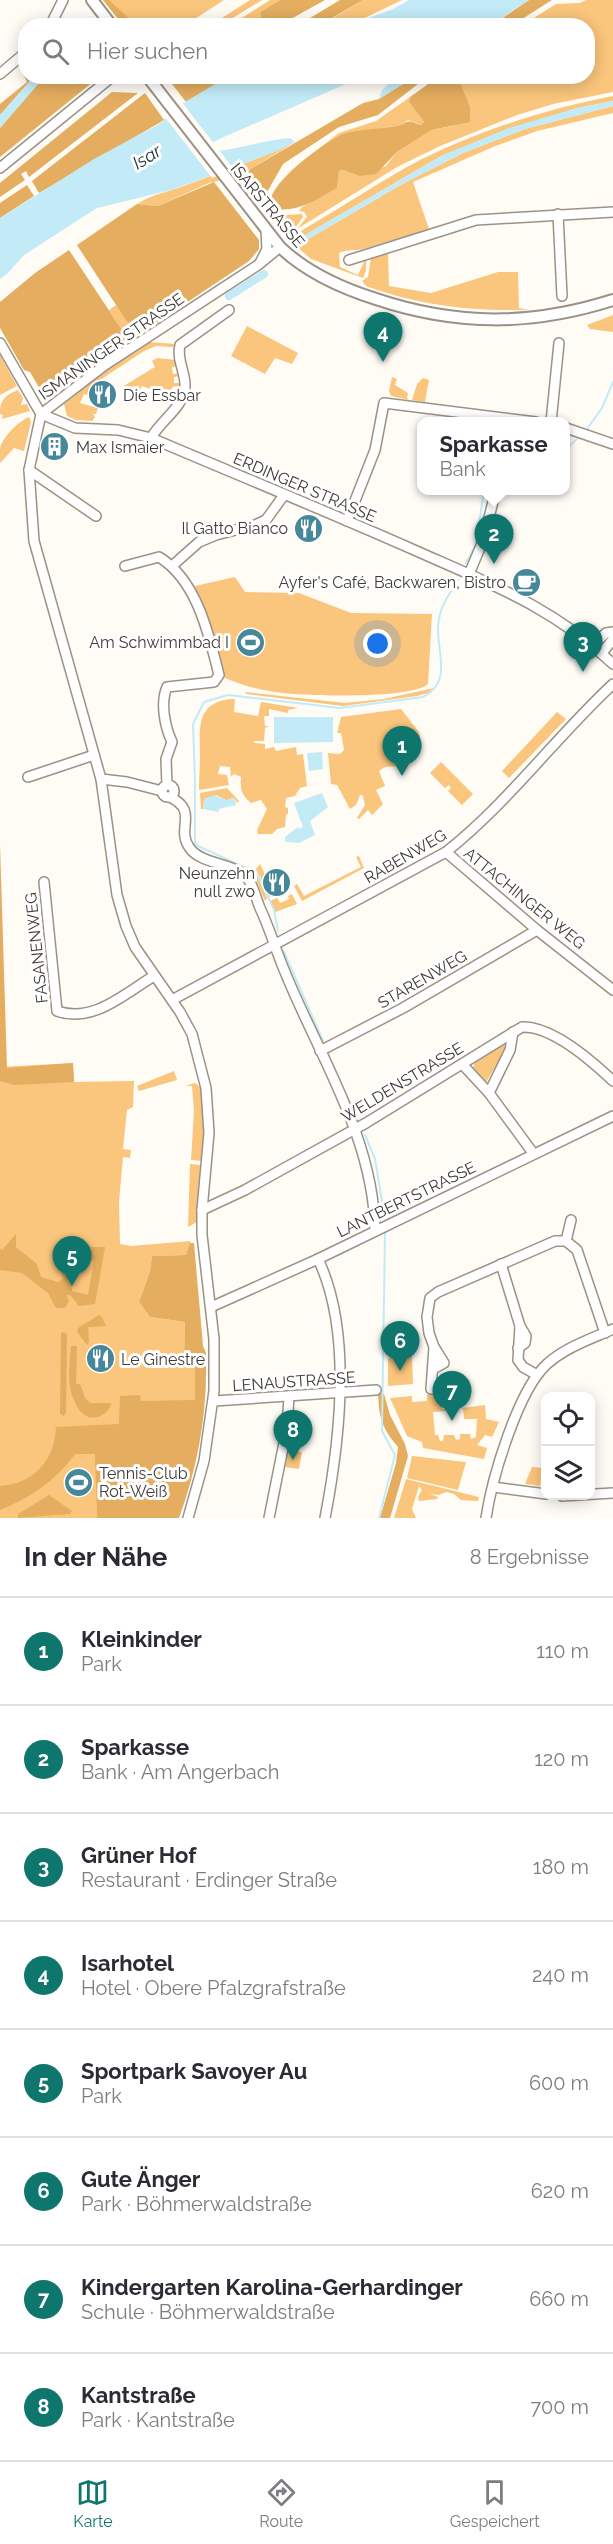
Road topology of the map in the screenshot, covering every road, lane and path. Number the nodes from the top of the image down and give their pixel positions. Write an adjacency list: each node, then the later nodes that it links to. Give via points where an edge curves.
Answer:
1 (63, 0): 3 (street)
2 (92, 0): 4 (main road)
3 (54, 18)
4 (106, 18)
5 (18, 59): 6 (street)
6 (0, 74)
7 (103, 84): 9 (street)
8 (153, 84): 12 (main road, ISARSTRASSE)
9 (0, 168)
10 (613, 212): 11 (street)
11 (558, 214): 14 (street, via 476,220); 16 (street)
12 (266, 230): 13 (main road, ISARSTRASSE); 15 (street, via 267,249)
13 (280, 247): 15 (street, ISMANINGER STRASSE); 17 (main road, ISARSTRASSE, via 309,270 348,289 445,317 534,318)
14 (349, 260)
15 (258, 265): 21 (street, ISMANINGER STRASSE, via 98,370)
16 (562, 296)
17 (613, 300)
18 (229, 310): 25 (street, via 180,345 184,396)
19 (0, 343): 21 (street)
20 (559, 343): 23 (street)
21 (41, 414): 25 (street, ERDINGER STRASSE, via 75,428 118,430); 27 (street, ISMANINGER STRASSE)
22 (492, 417): 31 (street, via 384,403 375,450)
23 (552, 417)
24 (570, 429): 26 (street)
25 (151, 438): 28 (street, ERDINGER STRASSE)
26 (613, 444)
27 (29, 470): 30 (street); 41 (street, ISMANINGER STRASSE, via 38,557)
28 (284, 495): 31 (street, ERDINGER STRASSE); 33 (street, via 266,520 199,542)
29 (495, 495): 34 (street, via 483,541)
30 (96, 516)
31 (347, 521): 34 (street, ERDINGER STRASSE)
32 (125, 566): 33 (street, via 155,557)
33 (172, 566): 44 (street, via 192,592 219,675 214,682 167,687 164,693 166,728 172,742 166,759)
34 (469, 574): 37 (street, ERDINGER STRASSE, via 537,606)
35 (613, 632): 37 (street)
36 (613, 639): 38 (street)
37 (593, 645): 38 (street, ERDINGER STRASSE)
38 (602, 653): 39 (street, ERDINGER STRASSE)
39 (613, 664)
40 (613, 684): 45 (street, RABENWEG, via 506,797)
41 (94, 755): 42 (street); 43 (street, ISMANINGER STRASSE)
42 (28, 777)
43 (100, 779): 44 (street); 49 (street, ISMANINGER STRASSE, via 119,902 132,940)
44 (166, 791): 48 (street, via 185,809 185,840 192,851 249,879)
45 (446, 852): 47 (street, ATTACHINGER WEG); 48 (street, RABENWEG)
46 (44, 882): 49 (street, FASANENWEG, via 57,1011 94,1013)
47 (537, 930): 50 (street, ATTACHINGER WEG); 53 (street, STARENWEG)
48 (274, 944): 51 (street, RABENWEG); 53 (street)
49 (154, 976): 51 (street, ISMANINGER STRASSE)
50 (613, 990)
51 (172, 1000): 60 (street, ISMANINGER STRASSE, via 195,1042 206,1089 210,1121)
52 (513, 1032): 54 (street, WELDENSTRASSE); 55 (street, via 526,1027 553,1036); 56 (street, via 510,1050)
53 (320, 1051): 58 (street)
54 (462, 1064): 56 (street); 58 (street, WELDENSTRASSE)
55 (613, 1081)
56 (489, 1093): 59 (street)
57 (613, 1116): 59 (street, LANTBERTSTRASSE)
58 (355, 1129): 60 (street, WELDENSTRASSE); 62 (street, via 370,1174)
59 (533, 1153): 62 (street, LANTBERTSTRASSE)
60 (202, 1210): 66 (street, ISMANINGER STRASSE)
61 (571, 1220): 63 (street)
62 (375, 1231): 64 (street, LANTBERTSTRASSE)
63 (566, 1241): 65 (street, via 555,1241); 67 (street, via 577,1250)
64 (318, 1259): 66 (street, LANTBERTSTRASSE); 71 (street, via 335,1306)
65 (501, 1264): 68 (street, via 526,1340 518,1348 520,1364); 69 (street, via 433,1295 428,1301 429,1333 434,1347)
66 (211, 1307): 73 (street, ISMANINGER STRASSE)
67 (609, 1331): 68 (street, via 555,1358)
68 (537, 1375): 74 (street, via 521,1407)
69 (431, 1389)
70 (376, 1390): 71 (street, LENAUSTRASSE)
71 (340, 1394): 72 (street, LENAUSTRASSE); 80 (street, via 333,1477)
72 (289, 1396): 73 (street, LENAUSTRASSE); 79 (street, via 287,1428)
73 (214, 1401): 78 (street, ISMANINGER STRASSE, via 204,1461)
74 (493, 1487): 75 (street); 81 (street)
75 (541, 1493)
76 (613, 1493): 77 (street)
77 (595, 1494)
78 (188, 1518)
79 (269, 1518)
80 (325, 1518)
81 (486, 1518)

